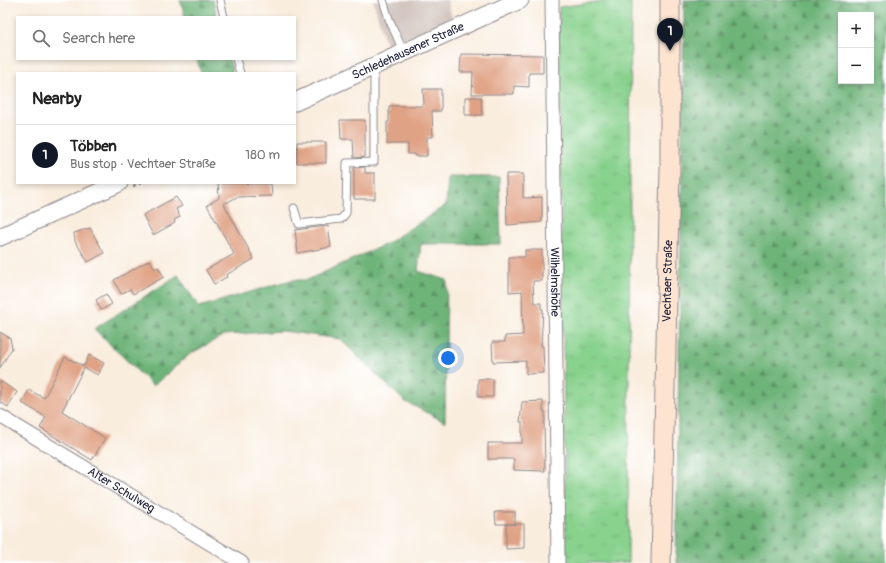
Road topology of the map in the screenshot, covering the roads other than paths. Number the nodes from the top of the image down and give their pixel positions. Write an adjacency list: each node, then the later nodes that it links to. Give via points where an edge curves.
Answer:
1 (220, 0): 6 (lane)
2 (383, 0): 7 (lane)
3 (520, 0): 7 (street, Schledehausener Straße)
4 (552, 0): 17 (street, Wilhelmshöhe)
5 (670, 0): 18 (main road, Vechtaer Straße, via 670,176)
6 (224, 16)
7 (404, 53): 9 (street, Schledehausener Straße)
8 (236, 60): 10 (lane)
9 (371, 68): 11 (street, Schledehausener Straße); 13 (lane, via 374,77 374,162 347,163 346,213 341,219 299,224)
10 (240, 72)
11 (296, 102)
12 (117, 184): 14 (street)
13 (294, 208)
14 (0, 237)
15 (0, 416): 16 (street, Alter Schulweg)
16 (242, 563)
17 (558, 563)
18 (661, 563)

